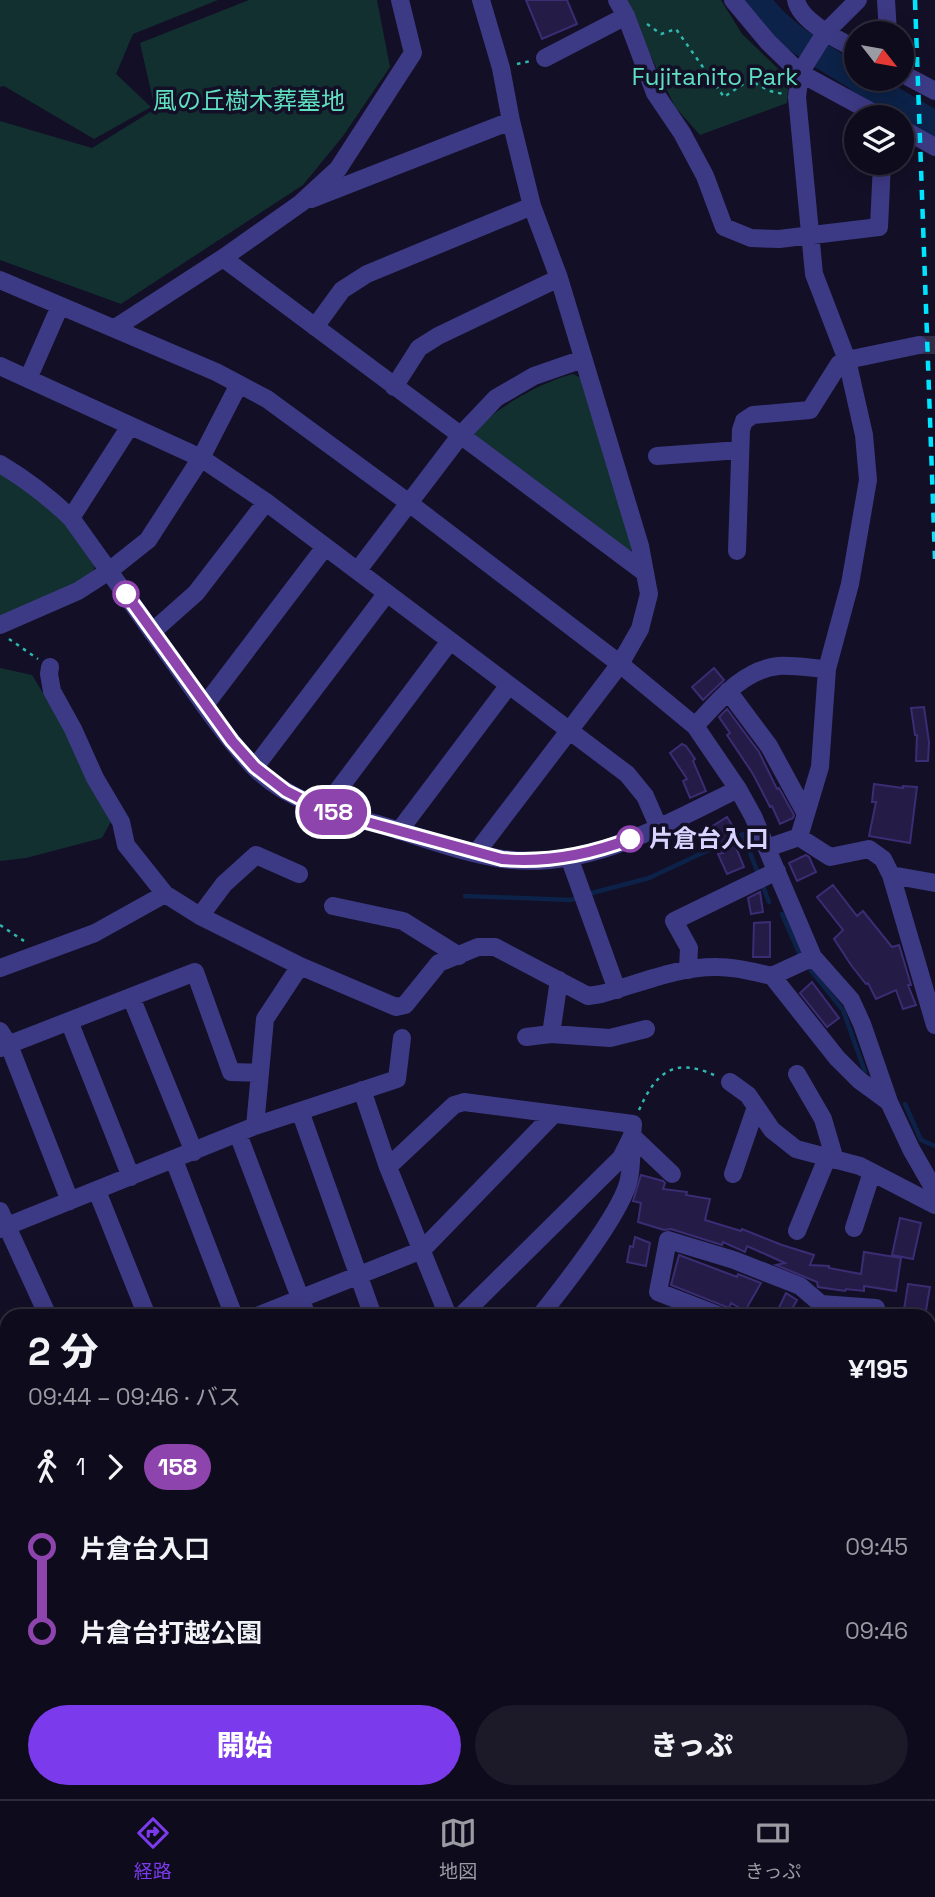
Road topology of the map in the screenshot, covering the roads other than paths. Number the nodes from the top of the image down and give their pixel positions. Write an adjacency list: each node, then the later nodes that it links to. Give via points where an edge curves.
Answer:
1 (400, 0): 22 (street, via 413,53 338,169)
2 (481, 0): 18 (street)
3 (617, 0): 8 (street)
4 (733, 0): 14 (street)
5 (796, 0): 11 (street, via 801,11)
6 (858, 0): 9 (street); 11 (street)
7 (886, 0): 10 (street)
8 (626, 16): 13 (street); 24 (street, via 655,93 705,176 724,227 751,238)
9 (860, 21)
10 (887, 21)
11 (825, 33): 12 (street); 14 (street)
12 (844, 43)
13 (545, 58)
14 (800, 74): 17 (street); 24 (street, via 796,96)
15 (914, 80): 16 (street)
16 (935, 90)
17 (858, 105)
18 (511, 121): 22 (street); 23 (street)
19 (914, 135): 20 (street)
20 (935, 147)
21 (882, 175): 24 (street, via 879,227)
22 (301, 203): 25 (street)
23 (532, 206): 26 (street); 29 (street, via 367,274 342,290)
24 (811, 234): 33 (street, via 814,274)
25 (223, 258): 29 (street); 30 (street)
26 (559, 278): 32 (street); 37 (street, via 419,348)
27 (0, 280): 28 (street)
28 (60, 306): 30 (street); 35 (street)
29 (315, 327): 37 (street)
30 (115, 328): 36 (street)
31 (919, 345): 33 (street)
32 (583, 359): 39 (street, via 534,376 496,398); 51 (street, via 640,545)
33 (847, 360): 40 (street, via 839,364 810,410 753,415 744,421); 58 (street, via 864,435 868,480 850,584)
34 (0, 366): 35 (street)
35 (28, 379): 38 (street)
36 (239, 384): 42 (street); 45 (street, via 267,399)
37 (394, 387): 39 (street)
38 (130, 426): 42 (street); 46 (street)
39 (460, 436): 45 (street); 51 (street)
40 (740, 450): 41 (street); 48 (street)
41 (657, 456)
42 (201, 458): 44 (street); 50 (street, via 148,540)
43 (0, 464): 46 (street)
44 (266, 502): 47 (street); 54 (street, via 196,593)
45 (409, 503): 49 (street); 56 (street)
46 (71, 518): 50 (street)
47 (325, 547): 49 (street); 61 (street)
48 (737, 551)
49 (358, 570): 52 (street)
50 (109, 571): 53 (street, via 78,591); 54 (street)
51 (644, 572): 56 (street, via 649,594 646,606 640,629)
52 (387, 593): 55 (street); 64 (street)
53 (0, 625)
54 (152, 632): 61 (street)
55 (450, 641): 59 (street); 66 (street)
56 (620, 664): 62 (street); 63 (street)
57 (50, 667): 78 (street, via 52,691 121,822 126,845)
58 (827, 669): 60 (street, via 779,666 757,670); 67 (street, via 820,767)
59 (509, 685): 63 (street); 69 (street)
60 (729, 691): 62 (street); 67 (street, via 769,746)
61 (205, 705): 64 (street)
62 (695, 726): 65 (street)
63 (569, 732): 68 (street, via 627,774 645,796); 72 (street)
64 (255, 767): 66 (street, via 286,791)
65 (738, 789): 68 (street); 71 (street)
66 (323, 810): 69 (street)
67 (806, 814): 70 (street)
68 (659, 828): 73 (street)
69 (399, 831): 72 (street)
70 (799, 836): 71 (street); 75 (street, via 830,857 869,849 883,859)
71 (767, 848): 76 (street)
72 (476, 853): 73 (street, via 524,861)
73 (569, 857): 88 (street)
74 (299, 874): 80 (street, via 256,855 224,884)
75 (891, 875): 77 (street); 91 (street)
76 (766, 876): 82 (street); 85 (street, via 674,921 689,948)
77 (935, 883)
78 (165, 894): 80 (street); 84 (street, via 94,933)
79 (333, 906): 81 (street, via 403,920)
80 (200, 916): 83 (street)
81 (459, 956): 83 (street, via 439,963 405,1005 396,1007); 87 (street, via 478,947 495,947)
82 (813, 957): 86 (street); 101 (street, via 851,1000)
83 (300, 966): 97 (street, via 265,1019)
84 (0, 968)
85 (688, 970): 86 (street, via 743,968); 88 (street)
86 (772, 976): 101 (street, via 837,1058)
87 (559, 980): 88 (street, via 588,996); 93 (street)
88 (617, 990)
89 (131, 997): 90 (street); 97 (street, via 195,972 231,1072); 108 (street)
90 (68, 1021): 96 (street); 115 (street)
91 (935, 1025)
92 (646, 1029): 93 (street, via 610,1038)
93 (551, 1034): 94 (street)
94 (526, 1037)
95 (402, 1038): 100 (street, via 397,1079)
96 (3, 1041): 118 (street)
97 (260, 1073): 105 (street)
98 (797, 1074): 109 (street, via 823,1119)
99 (730, 1082): 102 (street)
100 (362, 1090): 103 (street); 111 (street)
101 (889, 1102): 116 (street)
102 (756, 1107): 109 (street, via 772,1130 796,1149); 114 (street)
103 (300, 1111): 105 (street); 124 (street)
104 (553, 1115): 106 (street); 111 (street, via 464,1102 454,1105); 123 (street)
105 (256, 1126): 107 (street)
106 (632, 1130): 113 (street); 133 (street, via 621,1158); 134 (street, via 629,1182 614,1212)
107 (238, 1135): 108 (street); 125 (street)
108 (194, 1152): 110 (street)
109 (831, 1159): 112 (street); 122 (street)
110 (174, 1160): 115 (street); 128 (street)
111 (388, 1167): 123 (street)
112 (872, 1172): 119 (street); 121 (street)
113 (672, 1174)
114 (733, 1174)
115 (131, 1177): 117 (street)
116 (933, 1183)
117 (97, 1191): 118 (street); 127 (street)
118 (70, 1201): 120 (street)
119 (935, 1205)
120 (2, 1222): 126 (street)
121 (854, 1228)
122 (797, 1231)
123 (422, 1251): 124 (street); 132 (street)
124 (359, 1275): 125 (street); 131 (street)
125 (301, 1298): 129 (street); 130 (street)
126 (45, 1309)
127 (144, 1309)
128 (231, 1309)
129 (274, 1309)
130 (305, 1309)
131 (371, 1309)
132 (445, 1309)
133 (468, 1309)
134 (546, 1309)
135 (702, 1309): 136 (street, via 658,1292 668,1240 800,1286 821,1304)
136 (876, 1309)

